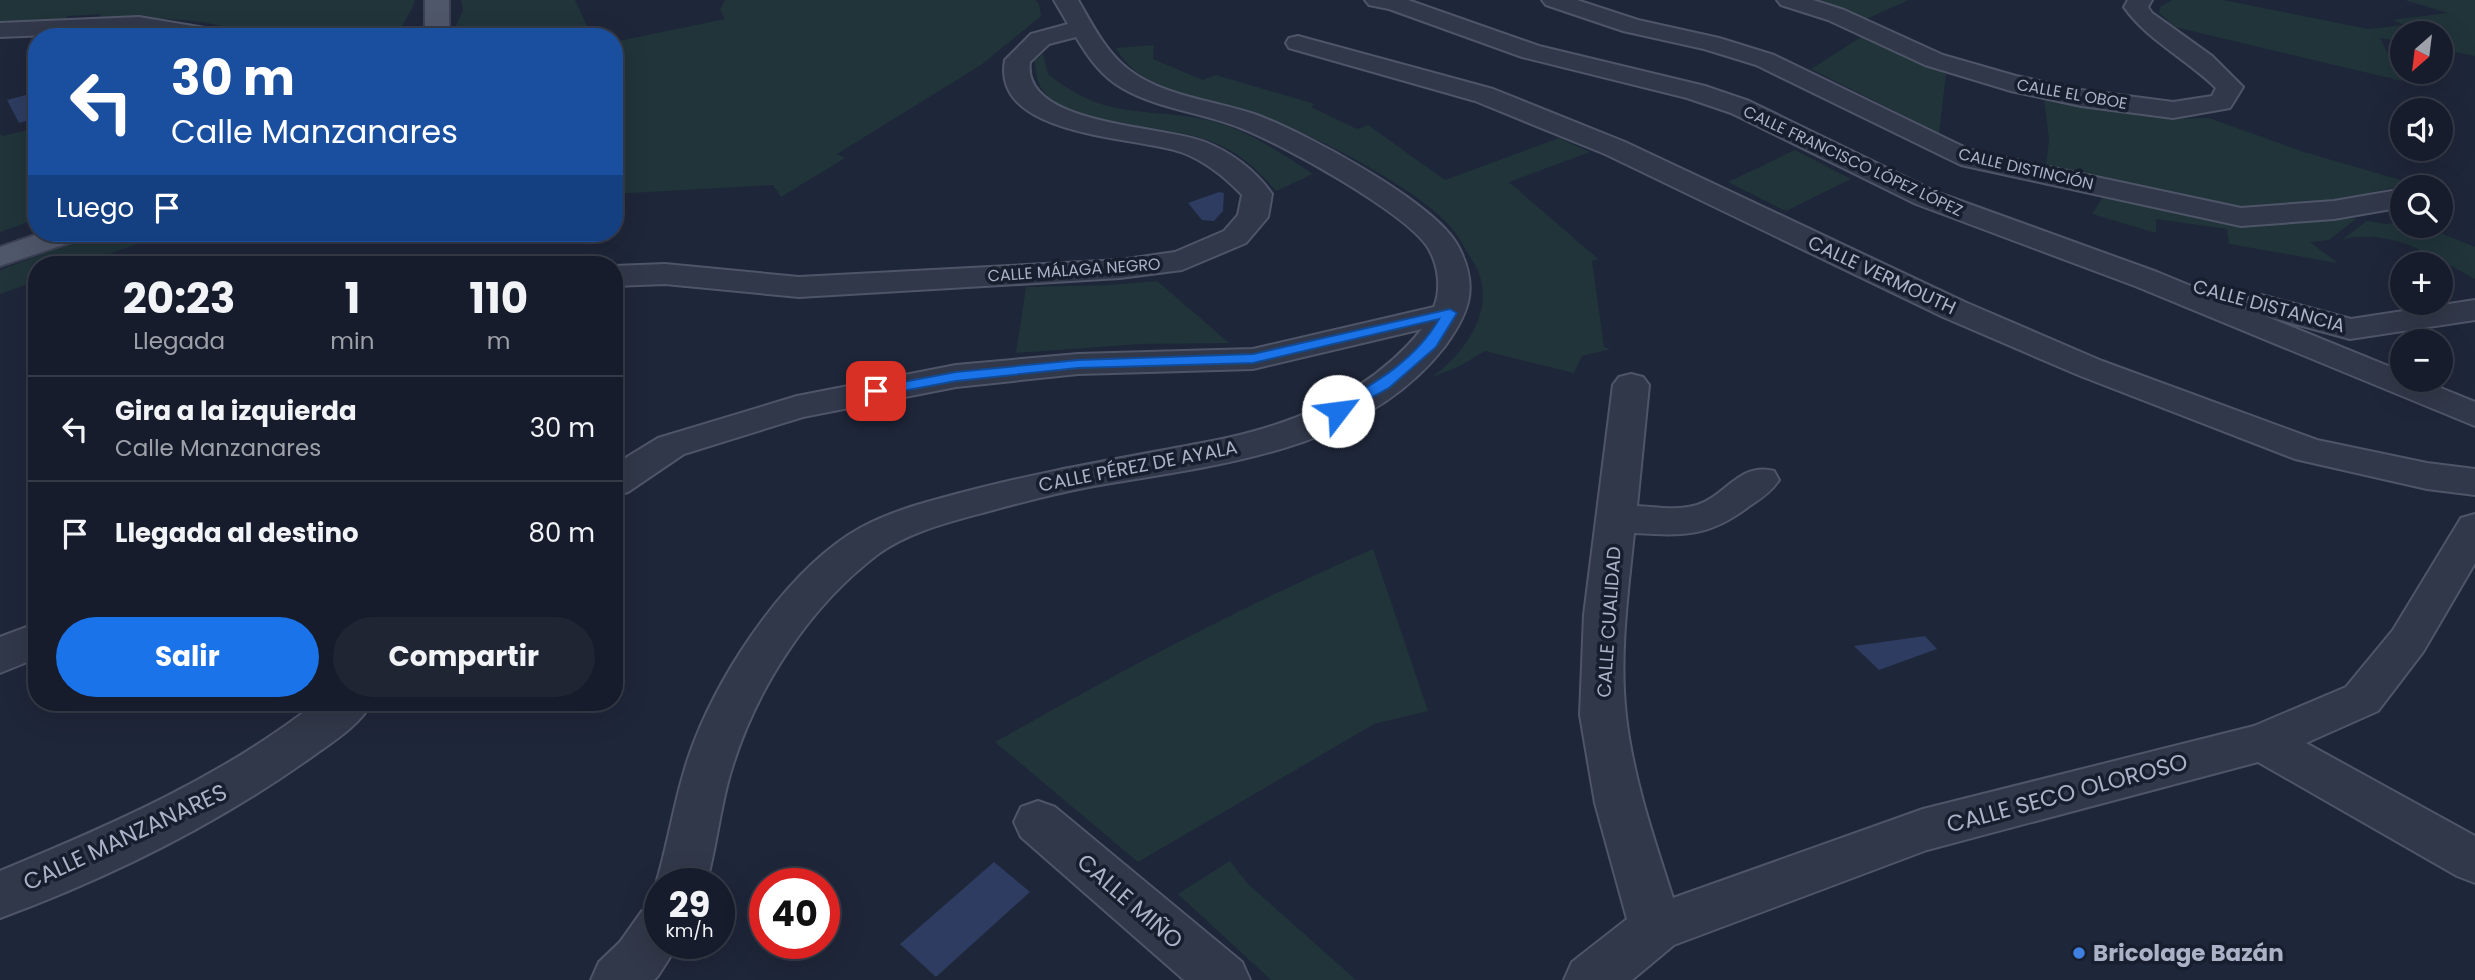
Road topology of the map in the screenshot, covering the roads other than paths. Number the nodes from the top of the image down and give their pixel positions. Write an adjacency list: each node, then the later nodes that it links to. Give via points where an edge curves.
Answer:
1 (437, 0): 9 (main road)
2 (1066, 0): 11 (street, CALLE PÉREZ DE AYALA)
3 (1377, 0): 18 (street, CALLE FRANCISCO LÓPEZ LÓPEZ, via 1531,52 1740,107 1926,198)
4 (1554, 0): 14 (street, CALLE DISTINCIÓN, via 1791,70 1961,157 2241,216 2334,210)
5 (1789, 0): 6 (street, CALLE EL OBOE, via 1836,15 1934,60 2011,83 2173,110 2221,102 2230,87 2144,18 2136,7)
6 (2140, 0)
7 (46, 28): 8 (street, via 139,24)
8 (163, 28)
9 (436, 28)
10 (28, 29): 12 (street)
11 (1083, 29): 17 (street, CALLE MÁLAGA NEGRO, via 1040,39 1018,60 1016,80 1028,98 1058,117 1151,134 1192,146 1231,165 1257,194 1253,217 1235,237 1182,261 1106,270 799,286 665,274); 20 (street, CALLE PÉREZ DE AYALA, via 1126,81 1261,127 1348,175 1419,222 1441,244 1456,279)
12 (0, 30)
13 (1298, 43): 25 (street, CALLE VERMOUTH, via 1484,95 1603,143 1955,310 2102,373 2308,450)
14 (2390, 200)
15 (44, 242): 16 (main road)
16 (0, 257)
17 (623, 276)
18 (2146, 279): 19 (street, CALLE DISTANCIA, via 2183,284 2350,329); 22 (street, CALLE FRANCISCO LÓPEZ LÓPEZ)
19 (2475, 310)
20 (1450, 313): 23 (street, via 1253,359 1078,364 956,376 797,407 671,446); 34 (street, CALLE PÉREZ DE AYALA, via 1431,344 1383,385 1315,424 1203,456 1057,481 942,510 866,542 821,581 741,689 708,768)
21 (1631, 385): 26 (street, CALLE CUALIDAD)
22 (2475, 415)
23 (623, 477)
24 (1760, 480): 26 (street, CALLE CUALIDAD, via 1712,515 1678,522)
25 (2475, 482)
26 (1616, 518): 36 (street, CALLE CUALIDAD, via 1605,615 1603,715 1619,803)
27 (2475, 528): 31 (street, CALLE SECO OLOROSO, via 2408,641 2362,699)
28 (28, 643): 29 (street)
29 (0, 656)
30 (339, 711): 35 (street, CALLE MANZANARES, via 234,786 144,833)
31 (2263, 742): 33 (street); 36 (street, CALLE SECO OLOROSO, via 1923,830)
32 (1038, 822): 39 (street, CALLE MIÑO)
33 (2475, 861)
34 (686, 868)
35 (0, 895)
36 (1656, 928): 40 (street, CALLE SECO OLOROSO)
37 (644, 952): 38 (street)
38 (618, 980)
39 (1223, 980)
40 (1591, 980)

